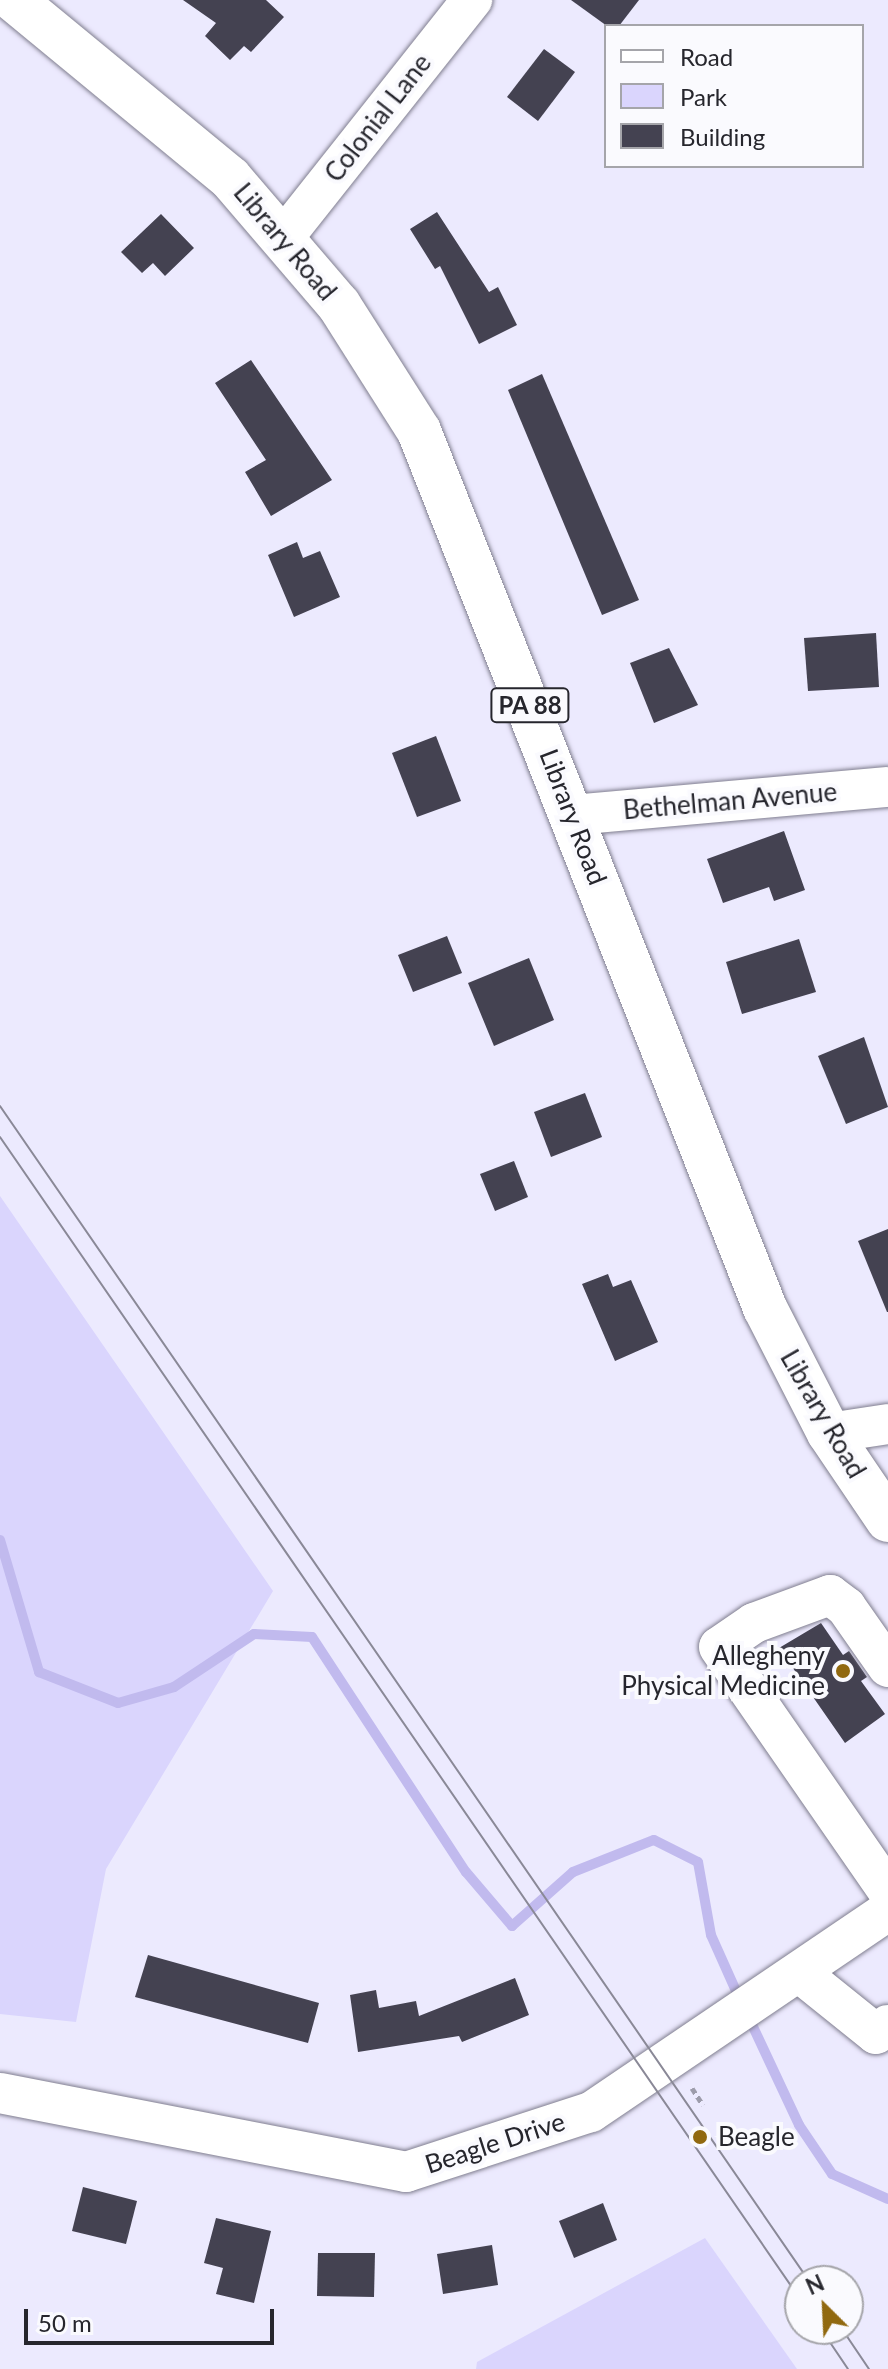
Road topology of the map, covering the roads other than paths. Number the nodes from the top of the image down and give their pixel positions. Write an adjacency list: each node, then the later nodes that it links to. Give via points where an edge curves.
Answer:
1 (14, 0): 3 (main road, Library Road / PA 88, via 179,132)
2 (472, 0): 3 (street, Colonial Lane)
3 (284, 237): 5 (main road, Library Road / PA 88, via 339,305 419,431)
4 (888, 787): 5 (street, Bethelman Avenue)
5 (573, 815): 7 (main road, Library Road / PA 88, via 765,1308)
6 (888, 1424): 7 (street)
7 (829, 1433): 8 (main road, Library Road / PA 88)
8 (888, 1520)
9 (888, 1667): 10 (street, via 846,1607 830,1595 754,1623 719,1647)
10 (888, 1891)
11 (888, 1911): 12 (street, Beagle Drive)
12 (788, 1982): 13 (street); 14 (street, Beagle Drive, via 591,2112 406,2172)
13 (884, 2033)
14 (0, 2093)

